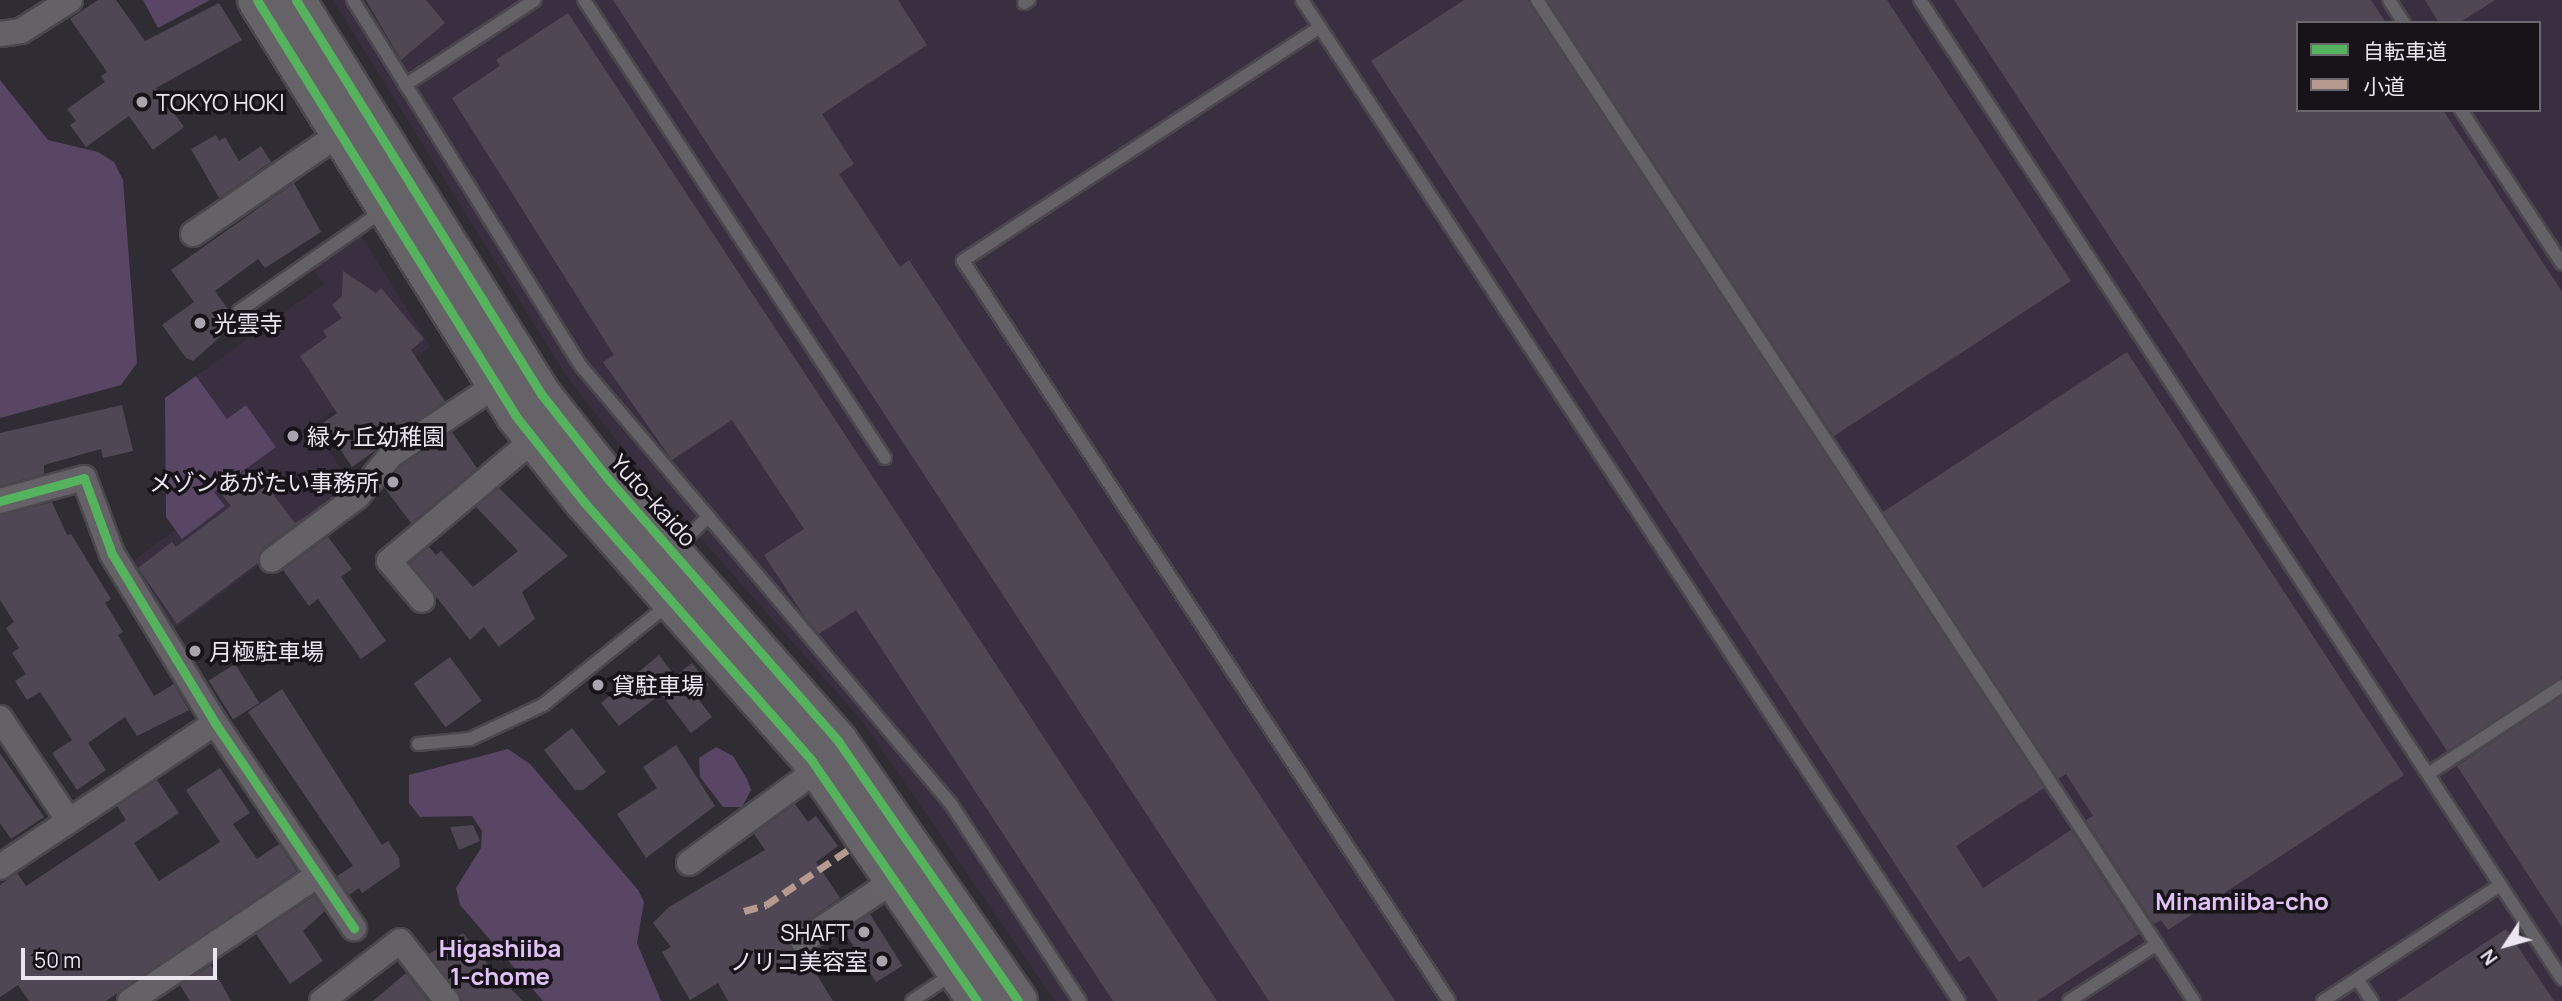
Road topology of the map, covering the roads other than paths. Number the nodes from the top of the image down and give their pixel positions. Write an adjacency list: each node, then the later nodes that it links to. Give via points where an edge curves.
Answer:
1 (70, 0): 13 (street, via 21,32)
2 (257, 0): 16 (main road)
3 (296, 0): 26 (main road, Yuto-kaido, via 521,366 585,452)
4 (353, 0): 14 (lane)
5 (535, 0): 14 (lane)
6 (584, 0): 23 (lane)
7 (1302, 0): 12 (lane)
8 (1537, 0): 44 (lane)
9 (1920, 0): 35 (lane)
10 (2389, 0): 11 (lane)
11 (2403, 21)
12 (1320, 27): 54 (lane, via 963,261); 55 (lane)
13 (0, 34)
14 (405, 85): 25 (lane, via 561,338 623,421)
15 (2462, 112): 19 (lane)
16 (339, 134): 17 (main road); 18 (street)
17 (384, 210): 20 (lane); 21 (main road)
18 (193, 234)
19 (2562, 263)
20 (239, 311)
21 (495, 386): 22 (main road); 27 (street, via 391,455 358,496)
22 (533, 440): 28 (street, via 389,561); 29 (main road)
23 (885, 458)
24 (0, 501): 32 (street, via 83,478 112,554)
25 (708, 517): 26 (lane); 53 (lane, via 951,804)
26 (673, 550): 52 (main road, Yuto-kaido, via 838,741)
27 (272, 560)
28 (422, 600)
29 (673, 600): 33 (lane, via 543,705 470,739); 34 (main road)
30 (2562, 686): 35 (lane)
31 (0, 718): 36 (street)
32 (215, 723): 36 (street); 39 (street)
33 (418, 744)
34 (818, 769): 37 (street); 40 (main road)
35 (2428, 774): 41 (lane)
36 (69, 821): 38 (street)
37 (689, 863)
38 (0, 867)
39 (318, 875): 42 (street); 48 (street)
40 (896, 879): 43 (street); 47 (main road)
41 (2500, 885): 45 (lane); 46 (lane)
42 (354, 928)
43 (803, 941)
44 (2157, 944): 56 (lane); 57 (lane)
45 (2357, 979): 58 (lane); 59 (lane)
46 (2562, 979)
47 (967, 986): 51 (lane)
48 (131, 1001)
49 (322, 1001): 50 (street, via 400,941)
50 (447, 1001)
51 (912, 1001)
52 (1018, 1001)
53 (1080, 1001)
54 (1449, 1001)
55 (1959, 1001)
56 (2069, 1001)
57 (2194, 1001)
58 (2323, 1001)
59 (2372, 1001)

